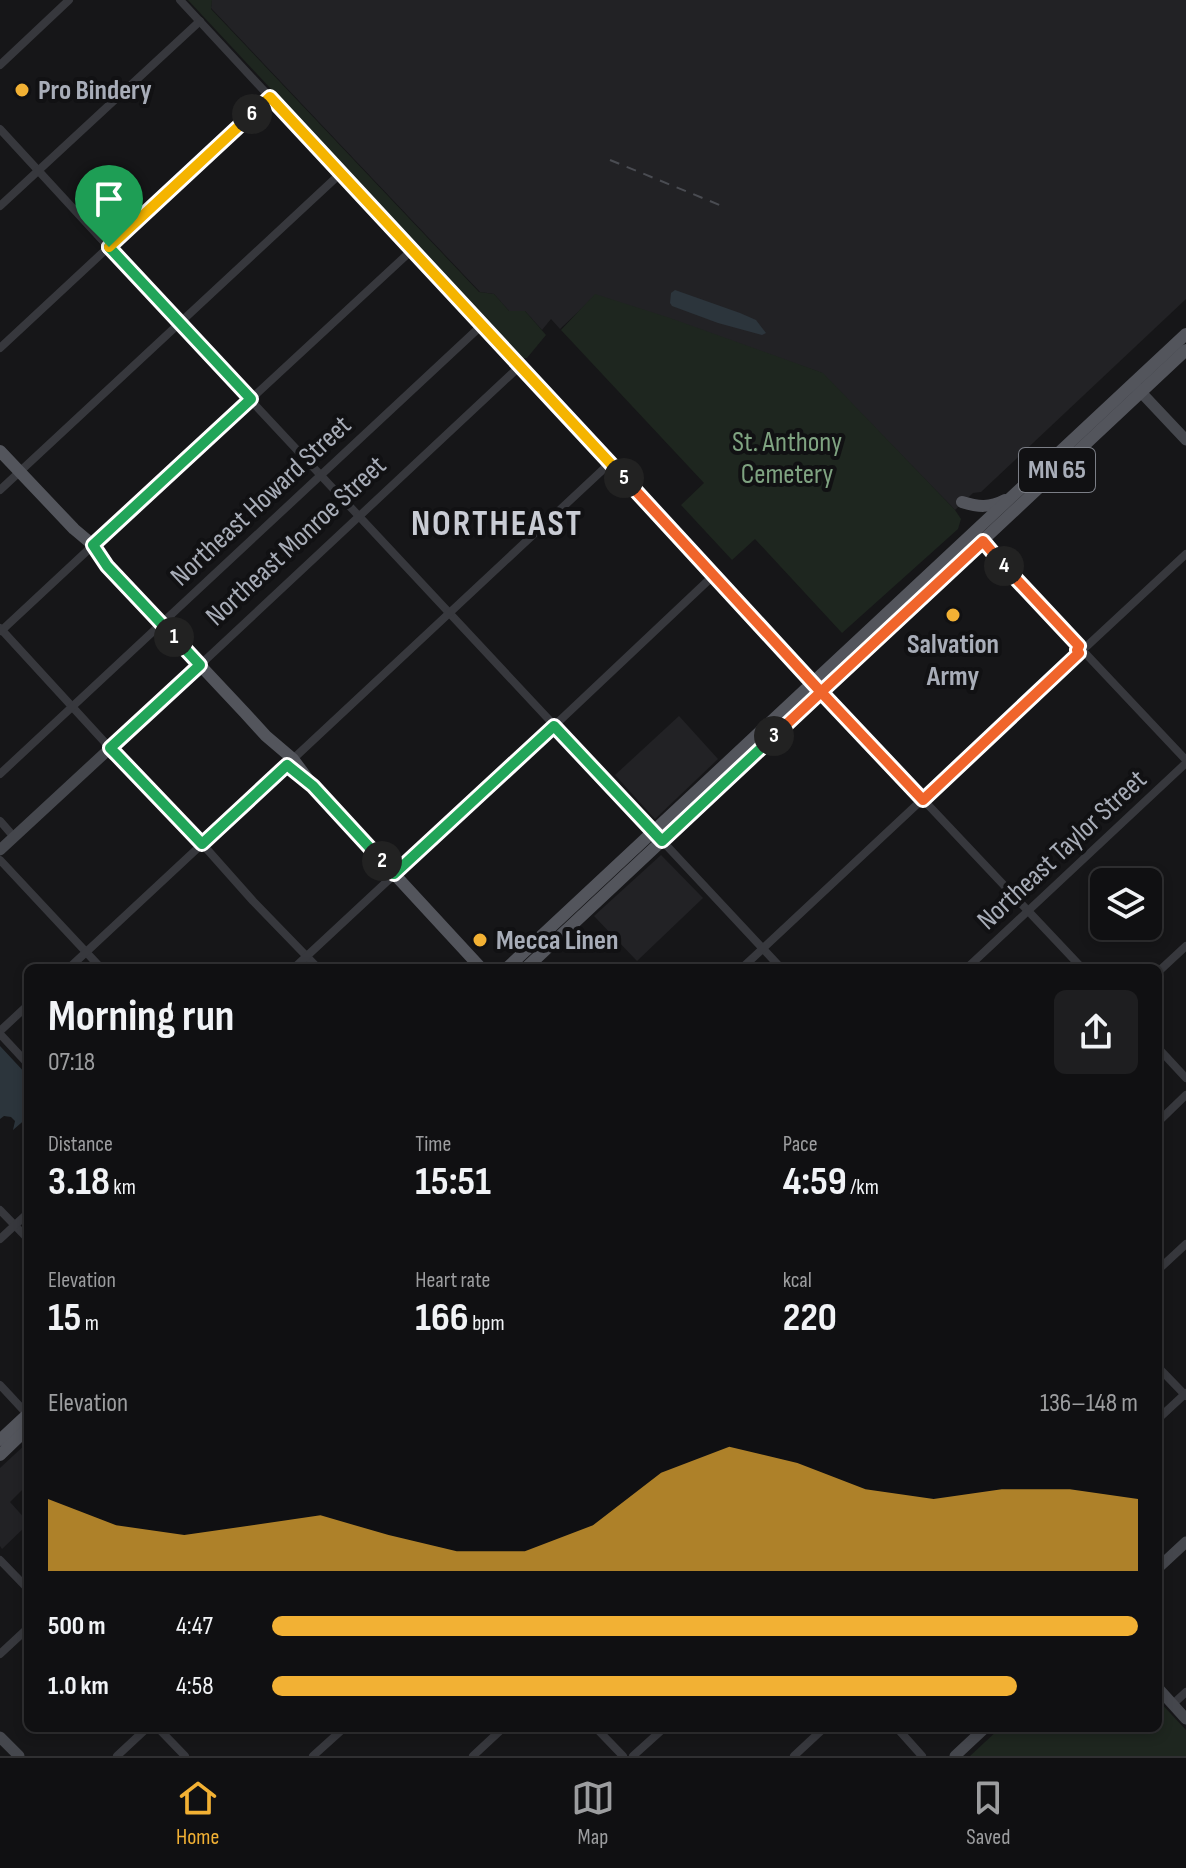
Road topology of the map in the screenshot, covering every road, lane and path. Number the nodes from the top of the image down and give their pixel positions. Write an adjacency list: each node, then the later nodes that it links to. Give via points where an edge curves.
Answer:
1 (69, 0): 4 (street)
2 (180, 0): 3 (street)
3 (200, 21): 5 (street); 7 (street)
4 (0, 65)
5 (270, 97): 8 (street); 10 (street)
6 (0, 129): 7 (street)
7 (39, 170): 9 (street); 10 (street)
8 (341, 173): 11 (street); 12 (street)
9 (0, 206)
10 (109, 247): 12 (street); 15 (street)
11 (412, 250): 13 (street); 19 (street)
12 (180, 324): 19 (street); 23 (street)
13 (482, 325): 17 (street); 24 (street, Northeast Howard Street)
14 (1186, 334): 18 (main road, MN 65)
15 (0, 348)
16 (1186, 350): 18 (main road, MN 65)
17 (520, 366): 22 (street); 28 (street, Northeast Monroe Street)
18 (1137, 388): 20 (street); 25 (main road, MN 65); 29 (main road, MN 65)
19 (251, 399): 24 (street); 30 (street)
20 (1186, 440)
21 (0, 451): 23 (main road)
22 (610, 463): 32 (street); 33 (street)
23 (20, 472): 26 (street); 30 (main road)
24 (322, 475): 28 (street); 34 (street, Northeast Howard Street)
25 (1020, 488): 27 (main road, via 997,504); 38 (main road, MN 65)
26 (0, 490)
27 (962, 502)
28 (359, 515): 33 (street); 37 (street, Northeast Monroe Street)
29 (983, 541): 36 (street); 38 (main road, MN 65)
30 (90, 548): 34 (main road); 35 (street)
31 (1186, 554): 36 (street)
32 (714, 575): 38 (street); 40 (street)
33 (449, 613): 40 (street); 42 (street)
34 (161, 624): 37 (main road); 39 (street, Northeast Howard Street)
35 (1, 630): 39 (street)
36 (1083, 650): 43 (street); 45 (street)
37 (200, 665): 41 (street, Northeast Monroe Street); 42 (main road)
38 (817, 687): 45 (street); 47 (main road, MN 65)
39 (73, 705): 41 (street); 44 (street, Northeast Howard Street)
40 (554, 726): 47 (street); 52 (street)
41 (110, 748): 48 (street, Northeast Monroe Street); 49 (street)
42 (290, 762): 49 (street); 52 (main road)
43 (1186, 762): 53 (street, Northeast Taylor Street)
44 (0, 774)
45 (923, 800): 53 (street); 55 (street)
46 (0, 821): 48 (street)
47 (658, 836): 55 (street); 63 (main road, MN 65); 64 (main road, MN 65)
48 (14, 837): 50 (street, Northeast Monroe Street)
49 (202, 844): 56 (street); 57 (street)
50 (0, 850)
51 (0, 860): 56 (street)
52 (394, 874): 57 (street); 62 (main road)
53 (1028, 911): 67 (street, Northeast Taylor Street); 68 (street)
54 (1186, 946): 69 (street)
55 (763, 949): 65 (street); 66 (street)
56 (86, 952): 58 (street); 59 (street)
57 (306, 956): 60 (street); 61 (street)
58 (73, 964)
59 (97, 964)
60 (298, 964)
61 (314, 964)
62 (477, 964)
63 (512, 964)
64 (530, 964)
65 (746, 964)
66 (777, 964)
67 (971, 964)
68 (1078, 964)
69 (1162, 968)
70 (24, 1009): 71 (street)
71 (0, 1032): 73 (street)
72 (1162, 1052): 74 (street)
73 (24, 1059)
74 (1186, 1078)
75 (1186, 1095): 76 (street)
76 (1162, 1118)
77 (0, 1210): 79 (street)
78 (24, 1217): 79 (street)
79 (15, 1225): 80 (street); 81 (street)
80 (24, 1235)
81 (0, 1239)
82 (1186, 1244): 83 (street)
83 (1162, 1266)
84 (1162, 1371): 86 (street)
85 (0, 1385): 87 (street)
86 (1186, 1395): 88 (street)
87 (24, 1410)
88 (1162, 1416)
89 (24, 1418): 91 (main road)
90 (24, 1432): 92 (main road)
91 (0, 1440)
92 (0, 1455)
93 (1186, 1542): 95 (street)
94 (0, 1560): 96 (street)
95 (1162, 1564)
96 (24, 1585)
97 (24, 1632): 98 (street)
98 (0, 1654)
99 (1162, 1692): 101 (street)
100 (1186, 1692): 101 (street)
101 (1173, 1704): 102 (street)
102 (1186, 1719)
103 (143, 1732): 115 (street)
104 (162, 1732): 116 (street)
105 (337, 1732): 113 (street)
106 (499, 1732): 117 (street)
107 (600, 1732): 118 (street)
108 (660, 1732): 119 (street)
109 (820, 1732): 120 (street)
110 (901, 1732): 121 (street)
111 (981, 1732): 122 (street)
112 (1, 1741): 114 (street)
113 (319, 1754)
114 (19, 1756)
115 (117, 1756)
116 (185, 1756)
117 (473, 1756)
118 (623, 1756)
119 (633, 1756)
120 (794, 1756)
121 (922, 1756)
122 (955, 1756)

